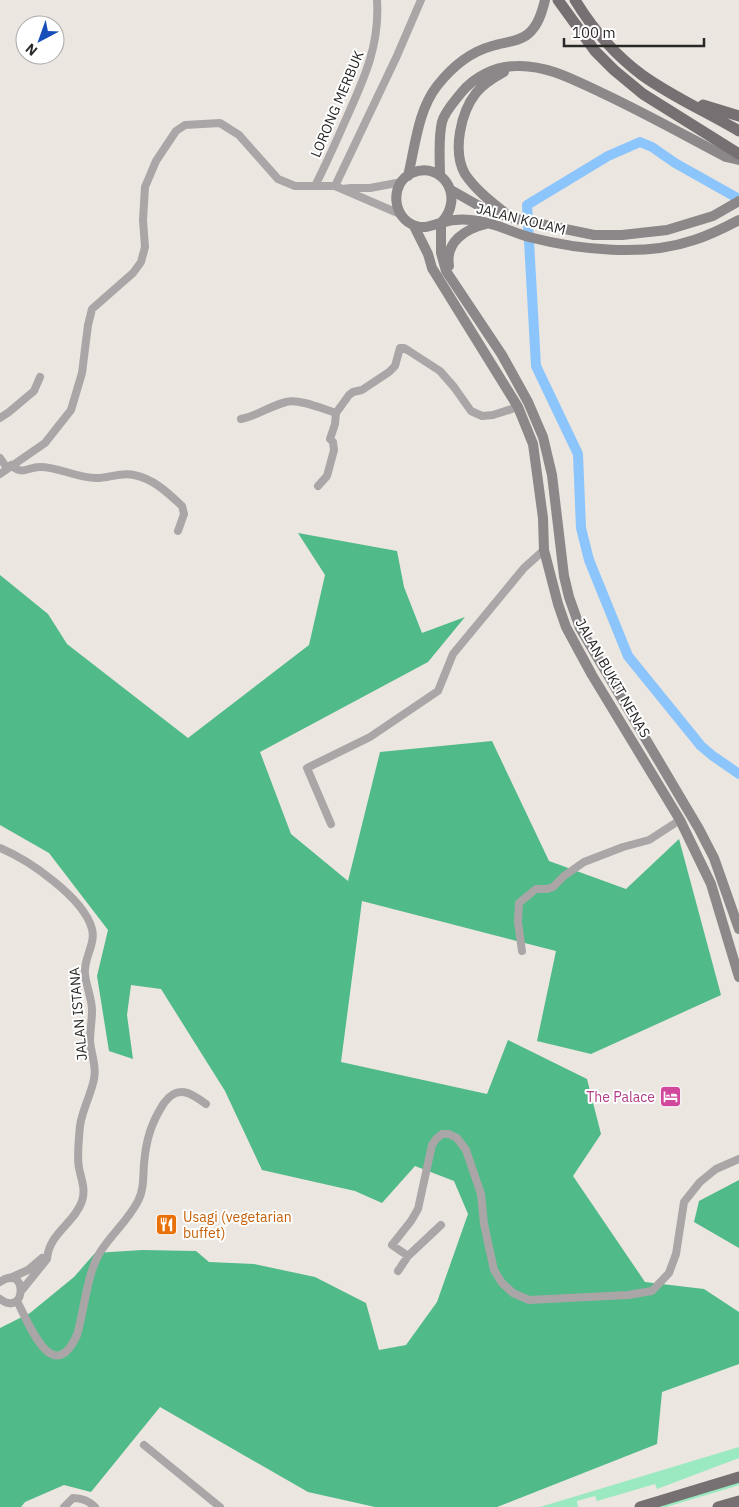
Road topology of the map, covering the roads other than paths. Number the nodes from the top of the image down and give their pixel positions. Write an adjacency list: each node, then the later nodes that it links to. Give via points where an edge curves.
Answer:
1 (377, 0): 14 (street, LORONG MERBUK, via 378,20 364,79)
2 (421, 0): 15 (street)
3 (545, 0): 13 (main road, via 540,17 529,34 472,54 451,69 436,87 424,109)
4 (558, 0): 10 (main road, via 595,50 642,94)
5 (575, 0): 7 (main road, via 618,54 642,75)
6 (516, 66): 11 (main road, via 538,67 558,73 626,104 726,157); 12 (main road, via 490,71 479,77 466,86 448,108 442,122); 19 (main road, via 495,76 477,92 464,115 458,139 464,172 476,188)
7 (680, 97): 8 (main road); 9 (main road)
8 (739, 116)
9 (739, 130)
10 (739, 154)
11 (739, 160)
12 (440, 176): 13 (main road, via 421,171); 16 (main road)
13 (405, 179): 15 (street, via 370,188); 18 (main road, via 396,196)
14 (315, 186): 15 (street); 31 (street, via 295,186 278,179 239,135 220,123 185,125 176,131 156,161 145,187 145,247 141,262 92,309 82,373 71,410 45,443)
15 (339, 188): 18 (street)
16 (451, 190): 19 (main road, JALAN KOLAM, via 481,207); 21 (main road, via 451,208)
17 (739, 201): 19 (main road, JALAN KOLAM, via 713,216 667,230 630,235 583,233)
18 (400, 214): 23 (main road)
19 (512, 218)
20 (739, 220): 22 (main road, JALAN KOLAM, via 692,241 647,250 578,247 528,237)
21 (441, 223): 22 (main road, JALAN KOLAM, via 471,220); 23 (main road, via 432,227); 24 (main road, JALAN BUKIT NENAS, via 442,263)
22 (489, 223): 24 (main road, via 466,230 449,249 448,264)
23 (414, 226): 26 (main road, JALAN BUKIT NENAS, via 432,268)
24 (454, 282): 39 (main road, JALAN BUKIT NENAS, via 502,356 543,437 552,475 564,576 580,628 699,829 714,858)
25 (40, 377): 28 (street, via 34,391)
26 (518, 407): 27 (street, via 482,416 471,411 440,371 400,348 395,366 362,390 349,395); 35 (main road, JALAN BUKIT NENAS, via 533,444)
27 (336, 413): 29 (street, via 288,401); 33 (street, via 330,439 334,450 327,476)
28 (0, 418)
29 (241, 419)
30 (0, 458): 31 (street)
31 (9, 466): 32 (street); 34 (street, via 22,471 39,467 61,470 94,478 136,475 157,484 182,506 184,514)
32 (0, 474)
33 (318, 486)
34 (178, 531)
35 (544, 550): 36 (main road, JALAN BUKIT NENAS, via 566,626); 37 (street, via 524,568 453,654 438,691 370,737 307,768)
36 (680, 820): 40 (street, via 649,840 584,862 553,887 536,889 518,903); 41 (main road, JALAN BUKIT NENAS, via 711,884)
37 (331, 824)
38 (0, 848): 45 (street, JALAN ISTANA, via 50,878 80,906 92,930 84,973 92,1011 90,1042 96,1068 80,1125 79,1166 84,1194 82,1203 59,1231)
39 (739, 929)
40 (522, 951)
41 (739, 977)
42 (206, 1104): 50 (street, via 191,1093 170,1095 152,1121 138,1202 99,1254 77,1335 65,1353 50,1355 43,1348)
43 (739, 1159): 46 (street, via 700,1182 684,1202 676,1254 669,1273 652,1291 530,1300 513,1293 494,1270 481,1194 466,1150 457,1138 442,1134 432,1145 418,1209 392,1245)
44 (441, 1225): 46 (street)
45 (47, 1254): 48 (street, via 28,1270); 49 (street, JALAN ISTANA, via 47,1259)
46 (408, 1256): 47 (street)
47 (398, 1270)
48 (4, 1278): 49 (street, via 18,1282)
49 (22, 1290): 50 (street, JALAN ISTANA)
50 (17, 1300): 51 (street)
51 (2, 1302)
52 (144, 1445): 57 (street)
53 (739, 1478): 58 (main road)
54 (739, 1501): 59 (main road)
55 (66, 1504): 56 (street, via 73,1498 79,1498)
56 (93, 1505)
57 (220, 1507)
58 (640, 1507)
59 (718, 1507)

